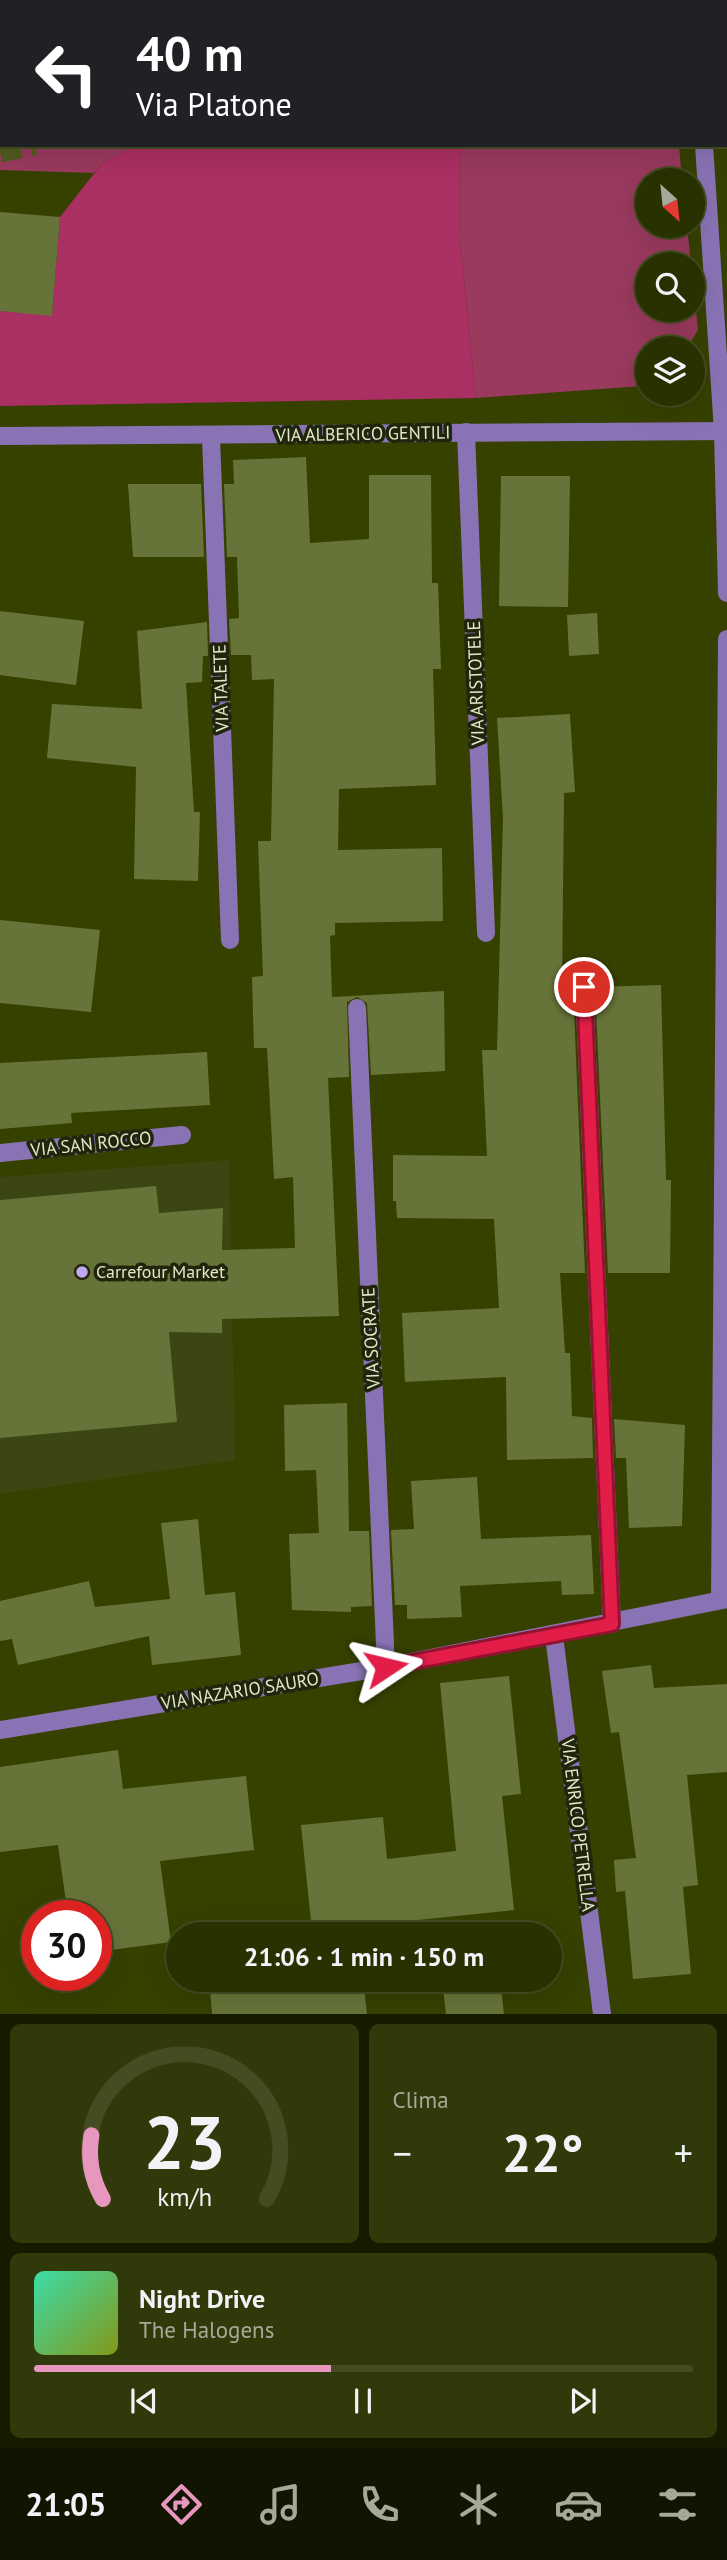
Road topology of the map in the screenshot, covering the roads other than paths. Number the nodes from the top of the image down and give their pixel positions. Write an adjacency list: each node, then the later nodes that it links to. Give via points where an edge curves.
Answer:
1 (705, 147): 2 (street)
2 (725, 431): 3 (street, VIA ALBERICO GENTILI); 6 (street)
3 (466, 432): 5 (street, VIA ALBERICO GENTILI); 8 (street, VIA ARISTOTELE)
4 (0, 436): 5 (street, VIA ALBERICO GENTILI)
5 (211, 437): 9 (street, VIA TALETE)
6 (727, 593)
7 (727, 639): 12 (street)
8 (486, 933)
9 (230, 940)
10 (584, 987): 16 (street)
11 (357, 1007): 18 (street, VIA SOCRATE)
12 (725, 1090): 15 (street)
13 (182, 1135): 14 (street, VIA SAN ROCCO)
14 (0, 1153)
15 (723, 1600): 16 (street, VIA NAZARIO SAURO)
16 (612, 1624): 17 (street, VIA NAZARIO SAURO)
17 (554, 1636): 18 (street, VIA NAZARIO SAURO); 20 (street, VIA ENRICO PETRELLA)
18 (386, 1667): 19 (street, VIA NAZARIO SAURO)
19 (0, 1730)
20 (602, 2014)

